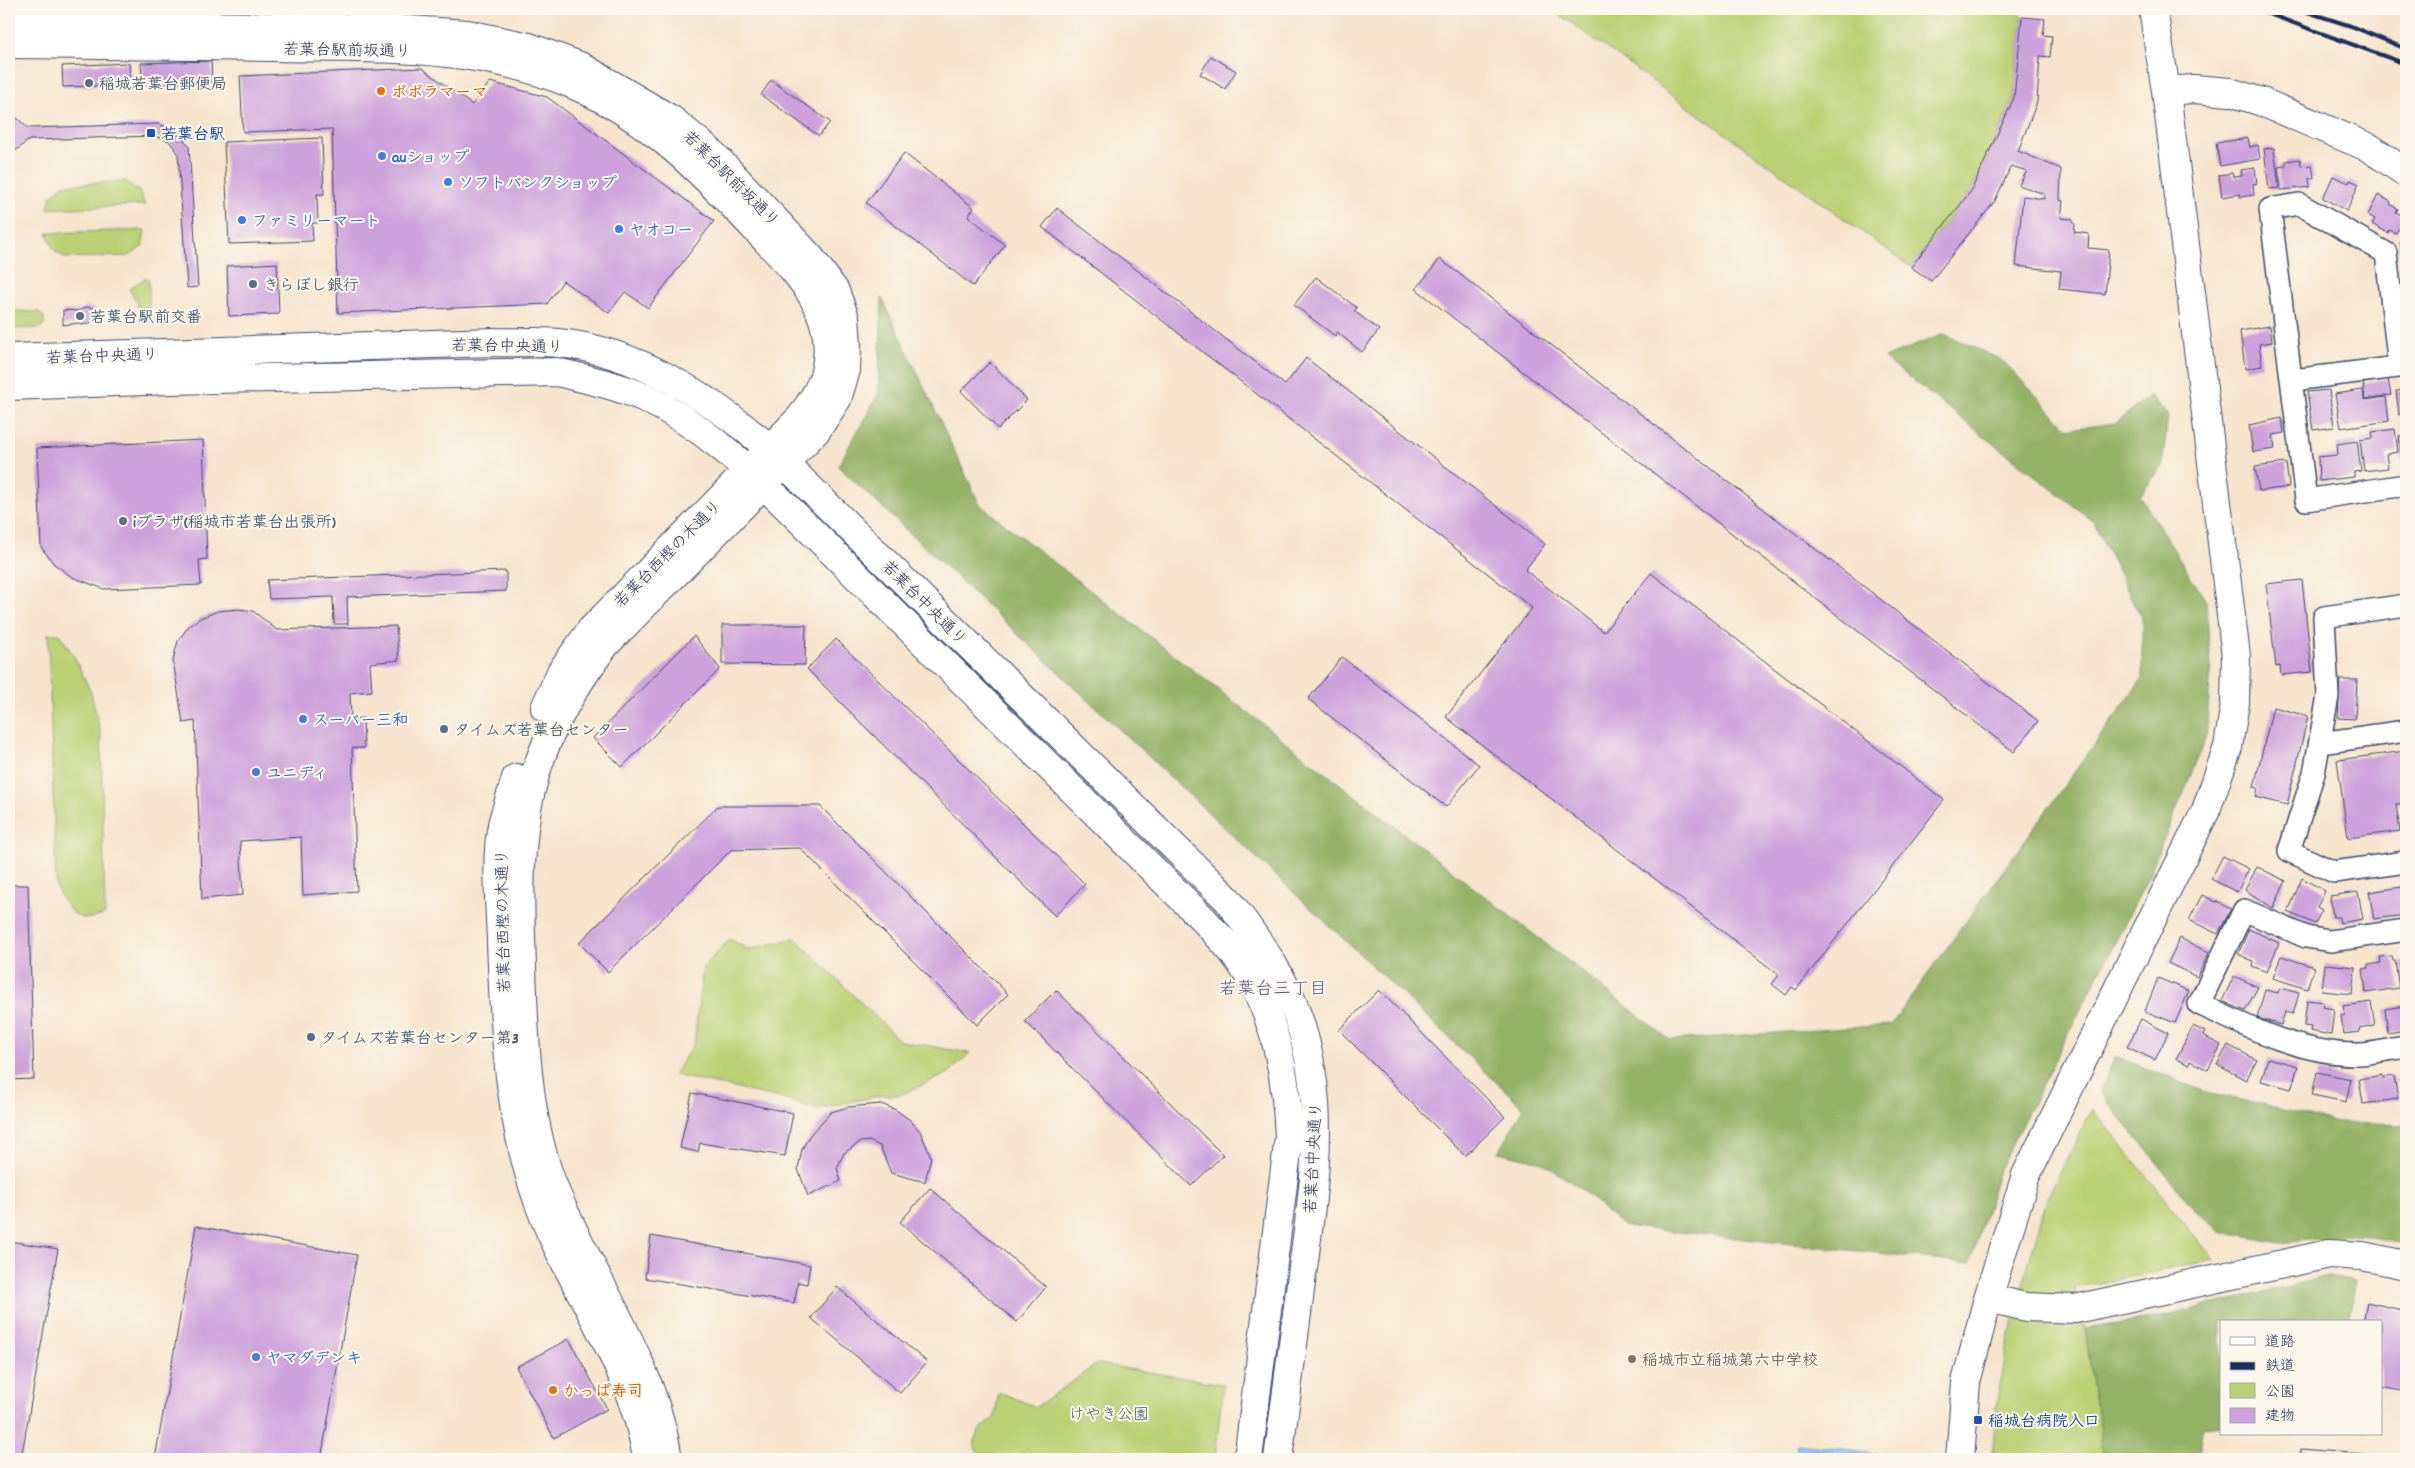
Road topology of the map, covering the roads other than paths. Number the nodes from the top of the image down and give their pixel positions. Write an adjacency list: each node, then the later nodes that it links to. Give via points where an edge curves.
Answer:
1 (2153, 9): 4 (street)
2 (9, 24): 10 (street, 若葉台駅前坂通り, via 382,28 467,34 529,47 580,66 631,94 672,120 711,152 810,257 835,291 845,318 847,344 846,370 837,399 816,430)
3 (9, 44): 10 (street, 若葉台駅前坂通り, via 463,53 521,65 576,86 621,110 694,165 795,271 815,298 827,344 826,367 818,389)
4 (2166, 91): 5 (street, via 2194,88 2230,92 2262,102 2370,148); 20 (street, via 2236,656 2235,704 2228,747 2206,810 2026,1175)
5 (2406, 173)
6 (9, 358): 10 (street, 若葉台中央通り, via 494,342 560,343 614,355 658,372 741,424)
7 (2402, 366): 8 (street); 8 (street, via 2386,253 2299,204 2270,209)
8 (2293, 380): 12 (street, via 2306,500)
9 (9, 386): 11 (street, 若葉台中央通り, via 556,372 607,384 679,416 718,443)
10 (777, 457): 11 (street, 若葉台西樫の木通り); 24 (street, 若葉台中央通り, via 1228,900 1276,968 1305,1039 1317,1110 1314,1179)
11 (757, 477): 21 (street, 若葉台西樫の木通り, via 591,630 566,665 524,750 502,826 499,886 505,1037 514,1113 537,1198 550,1231 627,1384 641,1425); 22 (street, 若葉台西樫の木通り, via 586,669 567,700 542,754 531,787 522,845 520,904 527,1073 546,1162 555,1191 654,1398); 23 (street, 若葉台中央通り, via 1205,921 1242,965 1262,1002 1277,1043 1286,1087 1289,1137)
12 (2406, 485)
13 (2406, 605): 15 (street, via 2324,617 2328,696)
14 (2406, 731): 15 (street)
15 (2320, 743): 16 (street, via 2314,773 2289,851 2334,872)
16 (2406, 862)
17 (2406, 930): 18 (street, via 2330,942 2306,937 2244,910 2200,1004 2255,1031 2294,1044 2360,1054)
18 (2406, 1047)
19 (2406, 1265): 20 (street, via 2362,1256 2328,1254 2075,1309 2026,1307)
20 (1988, 1298): 25 (street, via 1966,1382)
21 (647, 1459)
22 (668, 1459)
23 (1248, 1459)
24 (1278, 1459)
25 (1960, 1459)

